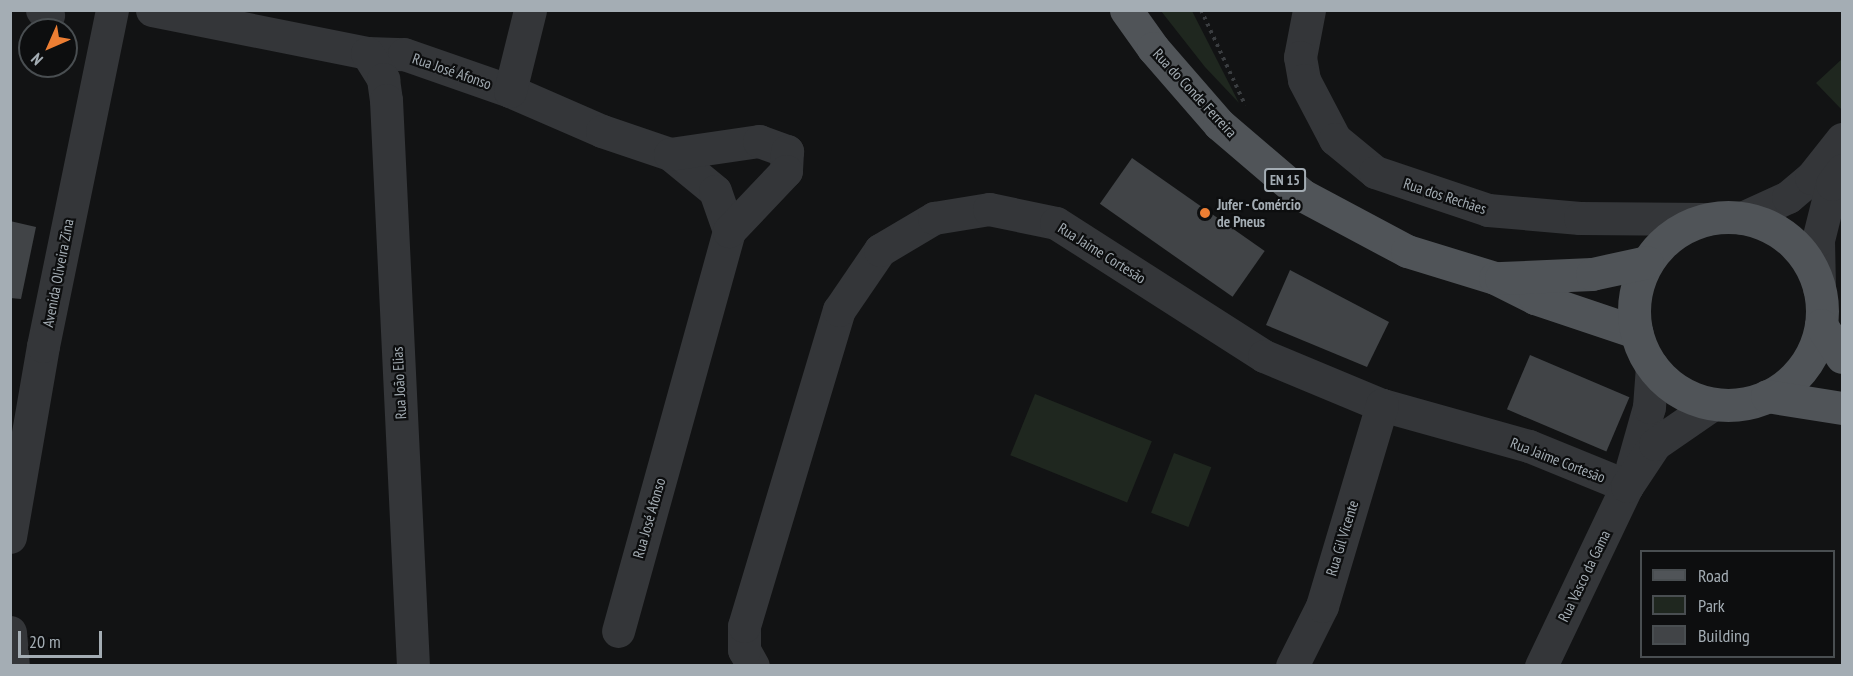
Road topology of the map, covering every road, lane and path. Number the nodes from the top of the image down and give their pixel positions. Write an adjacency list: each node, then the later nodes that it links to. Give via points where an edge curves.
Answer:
1 (112, 10): 31 (street, Avenida Oliveira Zina, via 43,346)
2 (152, 10): 7 (street, Rua José Afonso)
3 (530, 10): 10 (street)
4 (1126, 10): 20 (main road, Rua do Conde Ferreira / EN 15, via 1152,48 1219,124 1302,195 1407,251)
5 (1201, 10): 12 (path)
6 (1309, 10): 17 (street, Rua dos Rechães, via 1300,57 1308,90 1335,139 1375,172 1488,210 1580,218)
7 (217, 17): 8 (street, Rua José Afonso)
8 (367, 53): 9 (street, Rua José Afonso, via 404,54); 11 (street, Rua João Elias, via 383,79)
9 (425, 64): 10 (street, Rua José Afonso); 11 (street, via 391,85)
10 (510, 90): 14 (street, Rua José Afonso, via 602,131)
11 (386, 100): 35 (street, Rua João Elias)
12 (1249, 114)
13 (1842, 139): 16 (street, via 1811,178 1788,197)
14 (670, 154): 18 (street, Rua José Afonso, via 715,191); 18 (street, Rua José Afonso, via 759,141 787,151 786,171)
15 (1842, 170): 21 (street, via 1832,184 1818,240)
16 (1742, 218): 17 (main road); 21 (main road, via 1761,223 1791,242 1813,271)
17 (1706, 219): 19 (main road, via 1672,235)
18 (729, 231): 33 (street, Rua José Afonso)
19 (1647, 262): 20 (main road, Rua do Conde Ferreira / EN 15, via 1592,274); 23 (main road, via 1635,296)
20 (1495, 278): 23 (main road, Rua do Conde Ferreira / EN 15, via 1535,297)
21 (1819, 288): 22 (main road)
22 (1821, 325): 24 (main road); 26 (main road, via 1808,360 1797,375)
23 (1636, 332): 25 (main road)
24 (1842, 357)
25 (1652, 366): 27 (main road, via 1679,391); 30 (street, Rua Vasco da Gama, via 1649,407)
26 (1767, 396): 27 (main road, via 1741,404); 29 (main road)
27 (1713, 404): 30 (street, Rua Vasco da Gama, via 1655,444)
28 (1382, 405): 30 (street, Rua Jaime Cortesão, via 1529,446); 36 (street, Rua Jaime Cortesão, via 1264,356 1056,223 989,209 934,218 880,250 839,310 744,626 744,650); 37 (street, Rua Gil Vicente, via 1322,606)
29 (1842, 408)
30 (1627, 486): 38 (street, Rua Vasco da Gama)
31 (10, 537)
32 (10, 632): 34 (street)
33 (618, 632)
34 (13, 666)
35 (413, 666)
36 (753, 666)
37 (1292, 666)
38 (1541, 666)

